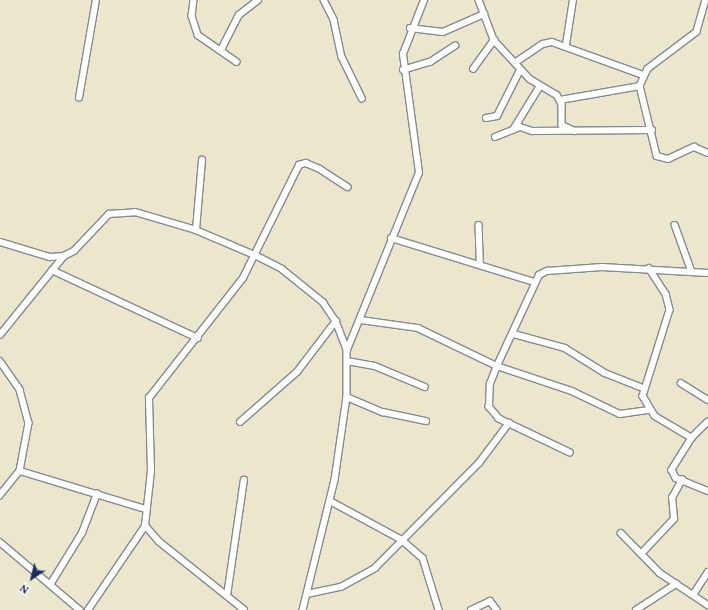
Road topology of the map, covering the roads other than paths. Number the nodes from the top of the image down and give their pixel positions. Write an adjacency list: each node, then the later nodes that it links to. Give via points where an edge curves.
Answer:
1 (96, 0): 23 (street)
2 (194, 0): 14 (street, via 192,16 198,35)
3 (255, 0): 14 (street, via 240,15)
4 (324, 0): 24 (street, via 334,20 342,57)
5 (424, 0): 10 (street)
6 (479, 0): 9 (street)
7 (573, 0): 12 (street)
8 (706, 0): 20 (street, via 703,22 694,35)
9 (484, 14): 10 (street, via 443,32); 11 (street)
10 (410, 28): 18 (street, via 403,54)
11 (494, 40): 16 (street); 17 (street)
12 (566, 45): 16 (street, via 543,44); 20 (street)
13 (455, 46): 18 (street, via 430,62)
14 (221, 50): 15 (street)
15 (237, 62)
16 (516, 62): 19 (street)
17 (473, 69)
18 (404, 70): 37 (street, via 415,125 419,174)
19 (520, 70): 21 (street); 26 (street, via 497,116)
20 (643, 75): 22 (street)
21 (540, 86): 25 (street); 29 (street)
22 (640, 86): 25 (street); 27 (street)
23 (79, 98)
24 (362, 98)
25 (560, 100): 28 (street, via 562,124)
26 (486, 118)
27 (652, 130): 28 (street); 31 (street, via 654,152 662,158 694,147)
28 (575, 131): 29 (street, via 532,131 520,127)
29 (512, 133): 30 (street)
30 (496, 137)
31 (708, 153)
32 (202, 160): 36 (street)
33 (348, 187): 40 (street, via 320,169 306,163 299,164 264,230)
34 (479, 225): 41 (street)
35 (675, 225): 44 (street)
36 (196, 230): 39 (street, via 118,211 109,214 74,251); 40 (street)
37 (391, 238): 41 (street); 47 (street)
38 (0, 242): 39 (street, via 50,257)
39 (64, 256): 43 (street)
40 (257, 256): 48 (street, via 307,286); 51 (street)
41 (480, 263): 46 (street)
42 (649, 268): 44 (street); 46 (street, via 547,271); 58 (street, via 666,294 670,310)
43 (52, 270): 49 (street); 51 (street)
44 (692, 272): 45 (street)
45 (708, 273)
46 (534, 282): 50 (street)
47 (361, 320): 52 (street); 55 (street, via 418,328)
48 (336, 321): 52 (street); 63 (street, via 297,372)
49 (0, 334)
50 (514, 334): 55 (street); 58 (street, via 565,348 605,373)
51 (198, 338): 75 (street, via 149,398 151,445)
52 (347, 350): 54 (street)
53 (0, 361): 68 (street, via 27,407 28,438)
54 (347, 361): 57 (street, via 375,366); 59 (street)
55 (497, 366): 61 (street, via 572,391 620,414); 65 (street, via 490,384 489,407)
56 (682, 383): 60 (street)
57 (425, 387)
58 (643, 388): 61 (street)
59 (347, 397): 62 (street, via 383,412); 74 (street)
60 (708, 400)
61 (649, 410): 66 (street)
62 (426, 421)
63 (240, 422)
64 (708, 422): 66 (street)
65 (508, 423): 67 (street); 78 (street, via 479,463)
66 (692, 438): 70 (street, via 672,470)
67 (570, 452)
68 (20, 471): 72 (street); 73 (street)
69 (244, 480): 86 (street)
70 (682, 480): 71 (street); 80 (street, via 672,498 674,519)
71 (708, 491)
72 (97, 494): 75 (street); 83 (street, via 82,533)
73 (0, 496)
74 (330, 501): 78 (street); 84 (street)
75 (146, 509): 76 (street)
76 (145, 526): 86 (street, via 159,542); 89 (street)
77 (621, 533): 80 (street)
78 (402, 540): 84 (street, via 364,575 341,587); 92 (street, via 423,558 429,568)
79 (0, 542): 83 (street)
80 (641, 554): 82 (street)
81 (708, 572): 85 (street)
82 (676, 584): 85 (street); 95 (street)
83 (50, 585): 88 (street)
84 (307, 594): 91 (street)
85 (693, 595): 87 (street)
86 (227, 596): 90 (street)
87 (708, 605)
88 (80, 610)
89 (88, 610)
90 (244, 610)
91 (303, 610)
92 (439, 610)
93 (471, 610): 94 (street, via 490,601)
94 (497, 610)
95 (636, 610)

